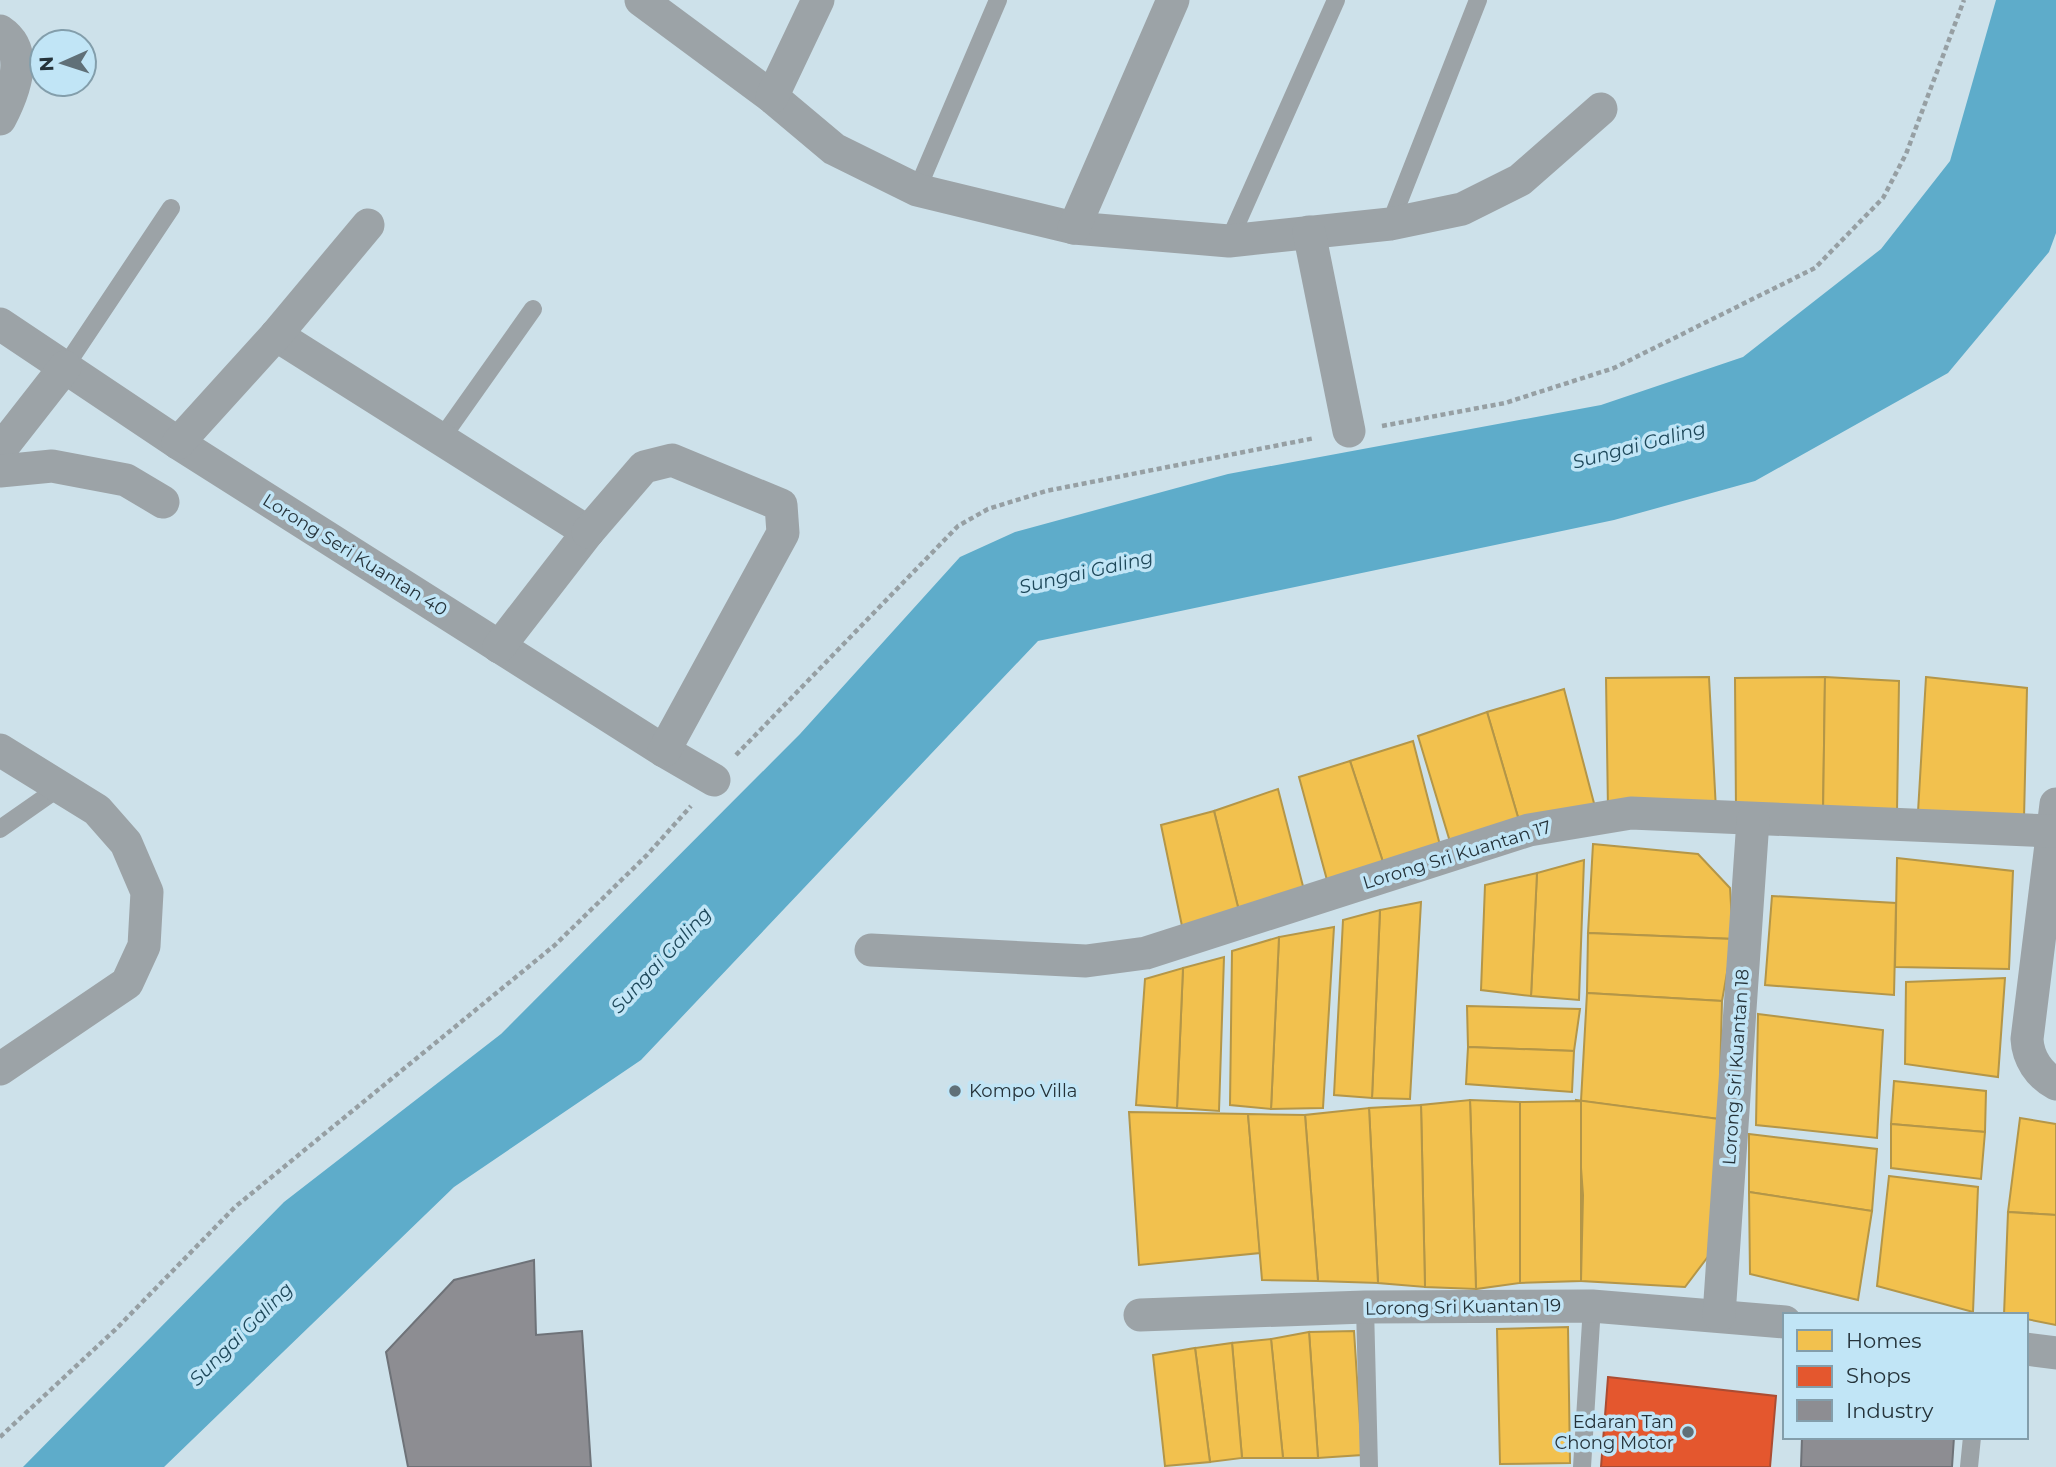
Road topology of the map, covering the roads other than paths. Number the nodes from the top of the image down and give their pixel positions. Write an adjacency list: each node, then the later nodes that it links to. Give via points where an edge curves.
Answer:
1 (641, 0): 8 (street)
2 (818, 0): 8 (street)
3 (998, 0): 11 (lane)
4 (1173, 0): 15 (street)
5 (1336, 0): 17 (lane)
6 (1478, 0): 13 (lane)
7 (0, 31): 10 (street, via 7,36 18,65 14,93)
8 (772, 97): 11 (street, via 834,149)
9 (1601, 108): 13 (street, via 1520,180 1462,209)
10 (0, 119)
11 (917, 190): 15 (street)
12 (172, 208): 21 (lane)
13 (1390, 224): 16 (street)
14 (368, 225): 20 (street)
15 (1074, 228): 17 (street)
16 (1309, 232): 17 (street); 22 (street)
17 (1229, 241)
18 (533, 309): 23 (lane)
19 (0, 324): 21 (street, Lorong Seri Kuantan 40)
20 (276, 335): 23 (street); 24 (street)
21 (65, 367): 24 (street, Lorong Seri Kuantan 40); 25 (street)
22 (1349, 431)
23 (441, 439): 28 (street)
24 (178, 443): 29 (street, Lorong Seri Kuantan 40)
25 (0, 450)
26 (0, 471): 27 (street, via 52,466 101,475 125,480)
27 (163, 502)
28 (588, 532): 29 (street); 31 (street, via 645,467 655,462 672,460 781,505 783,533)
29 (499, 647): 31 (street, Lorong Seri Kuantan 40)
30 (0, 750): 33 (street)
31 (663, 751): 32 (street, Lorong Seri Kuantan 40)
32 (714, 780)
33 (60, 787): 36 (lane); 38 (street, via 97,810 127,843 147,892 144,946 127,983)
34 (2054, 817): 35 (street, Lorong Sri Kuantan 17); 39 (street, via 2027,1039 2028,1052 2039,1071)
35 (1753, 820): 37 (street, Lorong Sri Kuantan 17, via 1631,813 1529,830 1146,953 1086,961); 43 (street, Lorong Sri Kuantan 18)
36 (0, 829)
37 (871, 950)
38 (0, 1069)
39 (2056, 1084)
40 (1592, 1306): 41 (street, Lorong Sri Kuantan 19); 43 (street, Lorong Sri Kuantan 19); 49 (lane)
41 (1365, 1307): 42 (street, Lorong Sri Kuantan 19); 48 (lane)
42 (1140, 1314)
43 (1719, 1315): 44 (street, Lorong Sri Kuantan 19)
44 (1783, 1322)
45 (2028, 1349): 46 (street)
46 (2056, 1353)
47 (1972, 1439): 50 (lane)
48 (1369, 1467)
49 (1582, 1467)
50 (1969, 1467)

